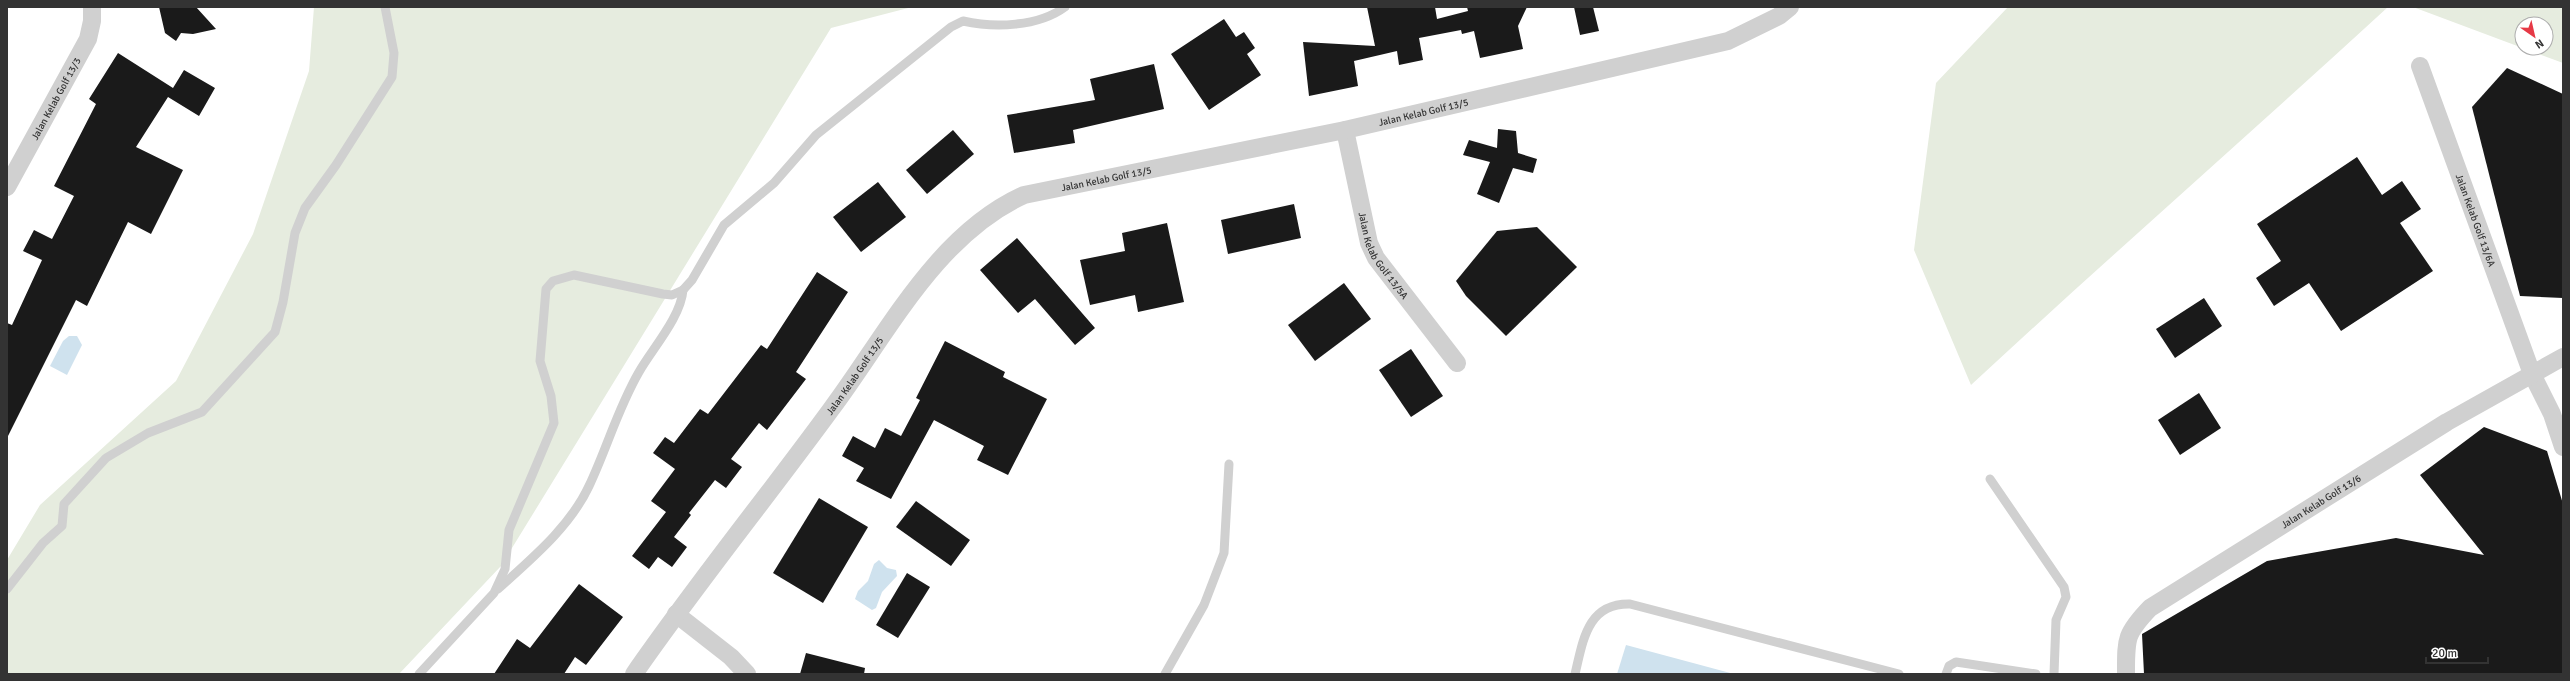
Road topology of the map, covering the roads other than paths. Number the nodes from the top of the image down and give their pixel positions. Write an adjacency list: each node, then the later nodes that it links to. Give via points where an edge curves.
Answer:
1 (92, 7): 7 (street, Jalan Kelab Golf 13/3, via 88,39)
2 (385, 7): 15 (lane, via 394,53 392,77 336,165 305,208 295,233 275,332 202,412 148,433 106,458 64,504 62,526 43,542)
3 (1065, 7): 8 (lane, via 1038,19 1014,24 974,24 963,21 951,27 816,135 774,183 724,225 692,280)
4 (1790, 7): 6 (street, Jalan Kelab Golf 13/5, via 1779,16 1728,41)
5 (2420, 66): 11 (street, Jalan Kelab Golf 13/6A)
6 (1345, 130): 10 (street, Jalan Kelab Golf 13/5A, via 1369,243 1376,258); 17 (street, Jalan Kelab Golf 13/5, via 1024,195 982,218 936,263 833,408)
7 (7, 187)
8 (683, 290): 16 (lane, via 682,299 638,373 616,418 589,486 576,509 536,554); 16 (lane, via 672,295 664,294 574,275 554,281 546,289 540,361 551,396 554,423 509,530 505,569)
9 (2563, 357): 11 (street, Jalan Kelab Golf 13/6)
10 (1458, 363)
11 (2532, 374): 12 (street, Jalan Kelab Golf 13/6A, via 2552,414); 27 (street, Jalan Kelab Golf 13/6, via 2447,422 2150,608 2131,628 2126,644)
12 (2563, 447)
13 (1229, 464): 21 (lane, via 1224,553 1204,605)
14 (1990, 479): 26 (lane, via 2064,587 2066,597 2056,620)
15 (7, 589)
16 (494, 593): 18 (lane)
17 (676, 614): 19 (street, Jalan Kelab Golf 13/5); 20 (street, via 731,657)
18 (419, 674)
19 (634, 674)
20 (747, 674)
21 (1165, 674)
22 (1575, 674): 23 (lane, via 1586,632 1592,620 1618,603)
23 (1899, 674)
24 (1946, 674): 25 (lane, via 1949,666 1956,662)
25 (2036, 674)
26 (2054, 674)
27 (2126, 674)

